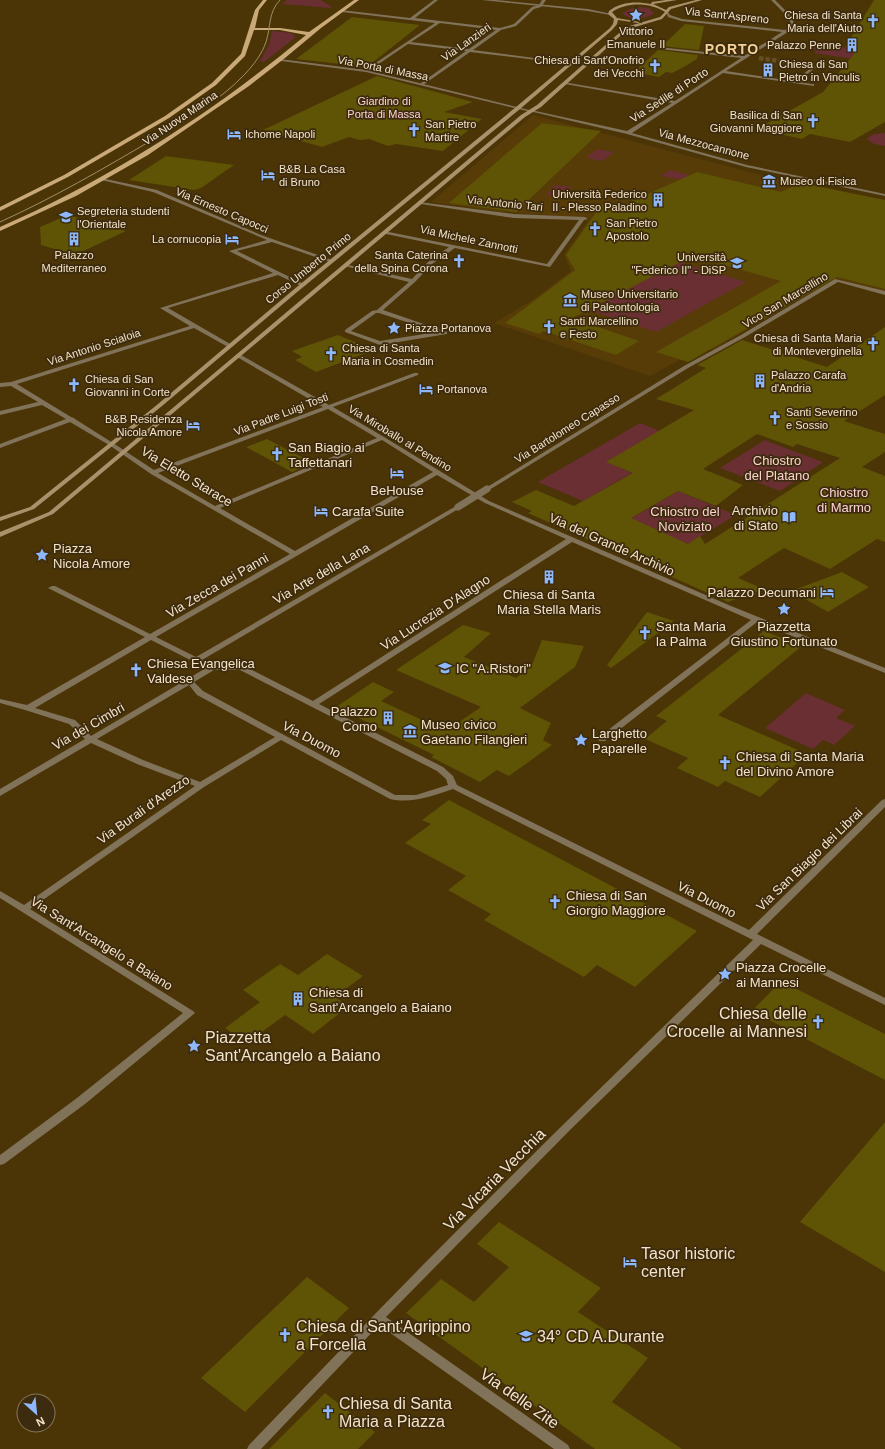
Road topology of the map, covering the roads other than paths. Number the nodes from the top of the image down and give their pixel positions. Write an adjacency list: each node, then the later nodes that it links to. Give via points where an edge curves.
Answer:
1 (265, 0): 20 (main road, Via Nuova Marina, via 257,10)
2 (357, 0): 13 (main road, Via Nuova Marina)
3 (436, 0): 16 (street)
4 (484, 0): 5 (street)
5 (494, 0): 12 (street)
6 (544, 0): 12 (street)
7 (626, 0): 11 (main road)
8 (675, 0): 11 (main road)
9 (700, 0): 14 (main road, Corso Umberto Primo, via 670,8)
10 (773, 0): 22 (street, via 791,18 793,26)
11 (640, 4): 14 (main road, via 654,5); 15 (main road, via 616,7)
12 (540, 6): 15 (street); 21 (street, via 533,8 515,25)
13 (342, 11): 16 (street); 23 (main road, Via Nuova Marina)
14 (667, 12): 19 (main road, Corso Umberto Primo, via 661,18); 22 (street, Via Sant'Aspreno, via 669,16 681,20)
15 (610, 14): 17 (main road)
16 (411, 18): 18 (street)
17 (616, 18): 19 (main road, via 630,22); 31 (main road, Corso Umberto Primo, via 611,29)
18 (439, 22): 21 (street); 24 (street)
19 (647, 22): 35 (main road, Corso Umberto Primo, via 627,28)
20 (252, 29): 23 (main road, via 280,29); 45 (main road, Via Nuova Marina, via 243,55 198,96 66,176)
21 (500, 29): 26 (street, Via Lanzieri)
22 (787, 31): 27 (street, Via Sedile di Porto)
23 (310, 34): 29 (main road, Via Nuova Marina)
24 (407, 43): 26 (street); 32 (street)
25 (659, 48): 27 (street)
26 (469, 51): 31 (street); 36 (street, Via Lanzieri)
27 (745, 56): 28 (street); 33 (street, Via Sedile di Porto)
28 (753, 56)
29 (281, 60): 32 (street, Via Porta di Massa); 42 (main road, Via Nuova Marina, via 153,150)
30 (779, 61): 34 (street, via 815,67)
31 (570, 63): 39 (main road, Corso Umberto Primo)
32 (366, 71): 36 (street, Via Porta di Massa)
33 (722, 72): 37 (street); 38 (street, Via Sedile di Porto)
34 (803, 76)
35 (565, 83): 38 (street); 40 (main road, Corso Umberto Primo)
36 (423, 84): 39 (street, Via Porta di Massa)
37 (812, 85)
38 (675, 102): 41 (street, Via Sedile di Porto)
39 (518, 108): 40 (street, Via Mezzocannone); 50 (main road, Corso Umberto Primo)
40 (531, 111): 41 (street, Via Mezzocannone); 44 (main road, Corso Umberto Primo)
41 (628, 133): 43 (street, Via Mezzocannone, via 746,166)
42 (104, 179): 46 (main road, Via Nuova Marina); 48 (street, Via Ernesto Capocci, via 155,191)
43 (885, 194)
44 (421, 203): 47 (main road, Corso Umberto Primo); 52 (street, Via Antonio Tari, via 514,216 584,219)
45 (0, 209)
46 (0, 229)
47 (386, 232): 49 (street, Via Michele Zannotti); 51 (main road, Corso Umberto Primo)
48 (271, 241): 50 (street, Via Ernesto Capocci); 53 (street, via 232,251)
49 (454, 246): 52 (street, Via Michele Zannotti); 54 (street, via 430,263)
50 (332, 261): 55 (main road, Corso Umberto Primo)
51 (346, 265): 54 (street); 60 (main road, Corso Umberto Primo)
52 (548, 266)
53 (278, 274): 55 (street); 58 (street, via 164,308)
54 (413, 281): 57 (street)
55 (303, 285): 59 (main road, Corso Umberto Primo)
56 (885, 293): 61 (street, Vico San Marcellino, via 837,280)
57 (379, 311): 57 (street, via 347,331 380,343 445,333)
58 (194, 326): 59 (street); 63 (street, Via Antonio Scialoia)
59 (230, 346): 70 (main road, Corso Umberto Primo)
60 (239, 356): 66 (street, Via Miroballo al Pendino); 72 (main road, Corso Umberto Primo)
61 (686, 367): 76 (street, Via Bartolomeo Capasso, bridge)
62 (416, 374): 66 (street, Via Padre Luigi Tosti)
63 (12, 384): 64 (street, Via Antonio Scialoia); 65 (street, Via Eletto Starace)
64 (0, 385)
65 (42, 403): 67 (street); 68 (street, Via Eletto Starace)
66 (327, 408): 69 (street, Via Miroballo al Pendino); 74 (street, Via Padre Luigi Tosti)
67 (0, 413)
68 (72, 420): 70 (street, Via Eletto Starace); 71 (street)
69 (382, 438): 73 (street, Via Miroballo al Pendino); 77 (street)
70 (111, 444): 72 (street, Via Eletto Starace); 78 (main road, Corso Umberto Primo, via 32,508)
71 (0, 446)
72 (124, 452): 74 (street, Via Eletto Starace); 79 (main road, Corso Umberto Primo, via 51,513)
73 (437, 472): 75 (street, Via Miroballo al Pendino); 81 (street, Via Zecca dei Panni)
74 (153, 473): 77 (street, Via Eletto Starace)
75 (487, 502): 80 (street, Via del Grande Archivio)
76 (458, 507): 85 (street, Via Arte della Lana)
77 (215, 508): 81 (street, Via Eletto Starace)
78 (0, 519)
79 (0, 535)
80 (571, 540): 83 (street, Via del Grande Archivio); 90 (street, Via Lucrezia D'Alagno)
81 (295, 554): 84 (street, Via Zecca dei Panni)
82 (52, 588): 84 (street, Via Duomo)
83 (756, 619): 87 (street); 94 (street)
84 (150, 636): 85 (street, Via Duomo); 91 (street, Via Zecca dei Panni)
85 (197, 660): 86 (street, Via Duomo)
86 (212, 668): 88 (street); 90 (street, Via Duomo, via 241,668)
87 (885, 671)
88 (190, 682): 92 (street, Via Duomo, via 200,693); 93 (street, Via dei Cimbri)
89 (0, 701): 91 (street)
90 (312, 705): 96 (street, Via Duomo, via 440,769 450,778)
91 (28, 708): 93 (street, via 72,722)
92 (281, 737): 95 (street, Via Burali d'Arezzo); 96 (street, Via Duomo, via 393,797 417,797)
93 (90, 739): 95 (street); 97 (street, Via dei Cimbri)
94 (602, 740)
95 (200, 785): 100 (street, Via Burali d'Arezzo)
96 (453, 786): 101 (street, Via Duomo)
97 (0, 794)
98 (885, 802): 101 (street, Via San Biagio dei Librai)
99 (0, 894): 100 (street, Via Sant'Arcangelo a Baiano)
100 (24, 909): 103 (street, Via Sant'Arcangelo a Baiano, via 190,1013 82,1101)
101 (755, 937): 102 (street, Via Duomo); 104 (street, Via Vicaria Vecchia)
102 (885, 1002)
103 (0, 1161)
104 (378, 1318): 105 (street, Via Vicaria Vecchia); 106 (street, Via delle Zite)
105 (253, 1448)
106 (564, 1449)

